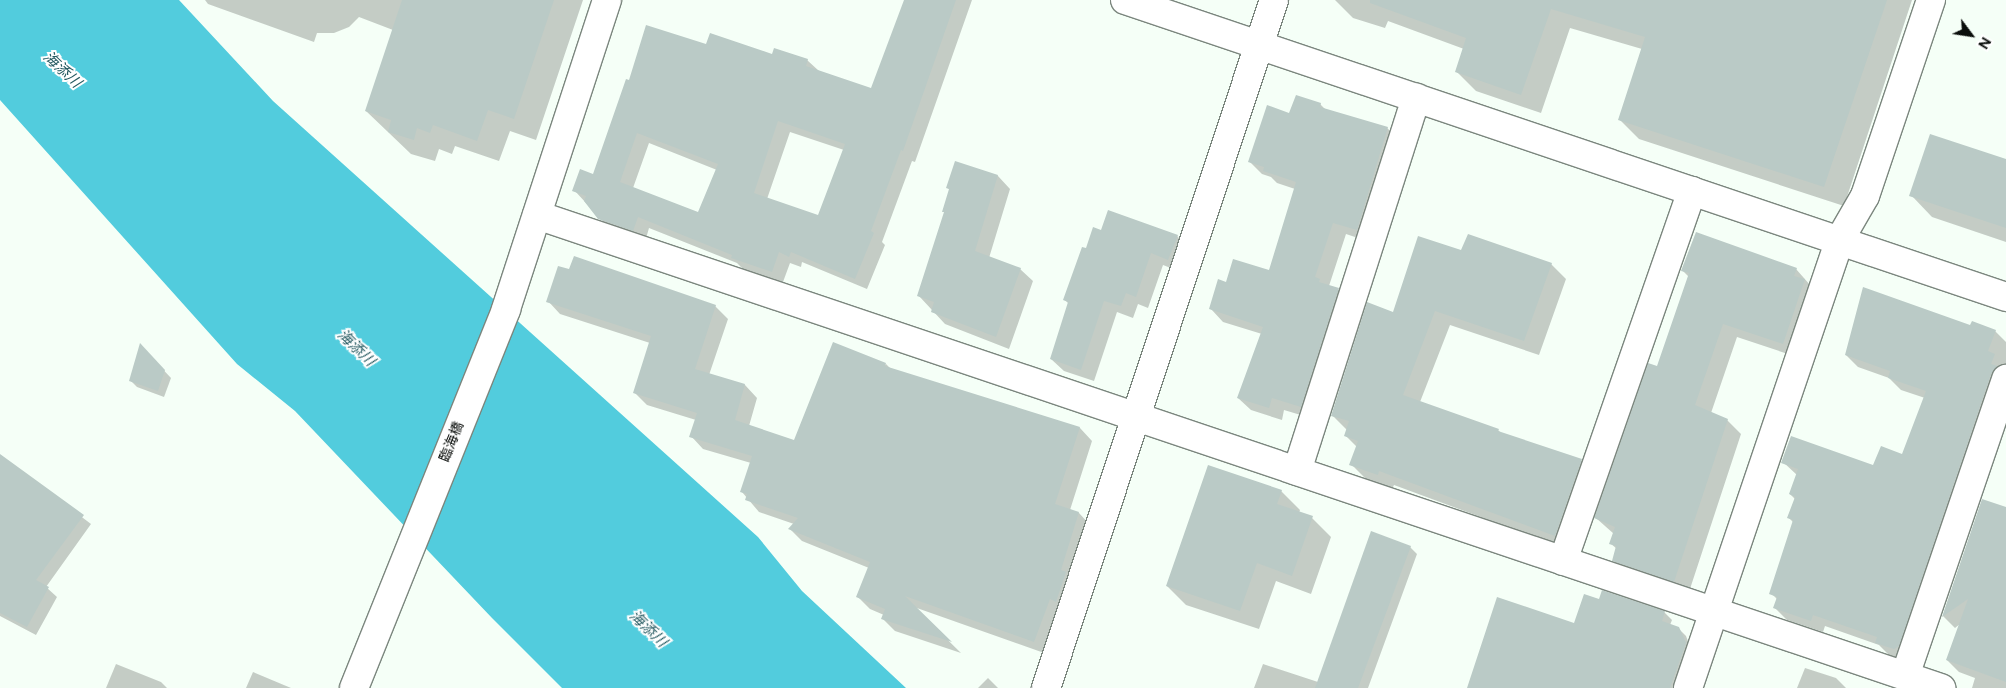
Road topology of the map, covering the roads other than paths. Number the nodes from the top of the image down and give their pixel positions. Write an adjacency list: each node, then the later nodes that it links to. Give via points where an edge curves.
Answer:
1 (607, 0): 8 (street, 臨海橋)
2 (1125, 0): 5 (street)
3 (1274, 0): 5 (street)
4 (1931, 0): 9 (street, via 1865,196)
5 (1259, 45): 6 (street); 12 (street)
6 (1416, 98): 7 (street); 13 (street)
7 (1692, 191): 9 (street); 14 (street)
8 (537, 215): 12 (street); 17 (street, 臨海橋, via 506,309)
9 (1839, 240): 10 (street); 15 (street)
10 (2006, 297)
11 (2006, 379): 16 (street)
12 (1136, 416): 13 (street); 18 (street)
13 (1297, 471): 14 (street)
14 (1563, 561): 15 (street)
15 (1713, 611): 16 (street); 19 (street)
16 (1926, 684)
17 (354, 688)
18 (1046, 688)
19 (1688, 688)

